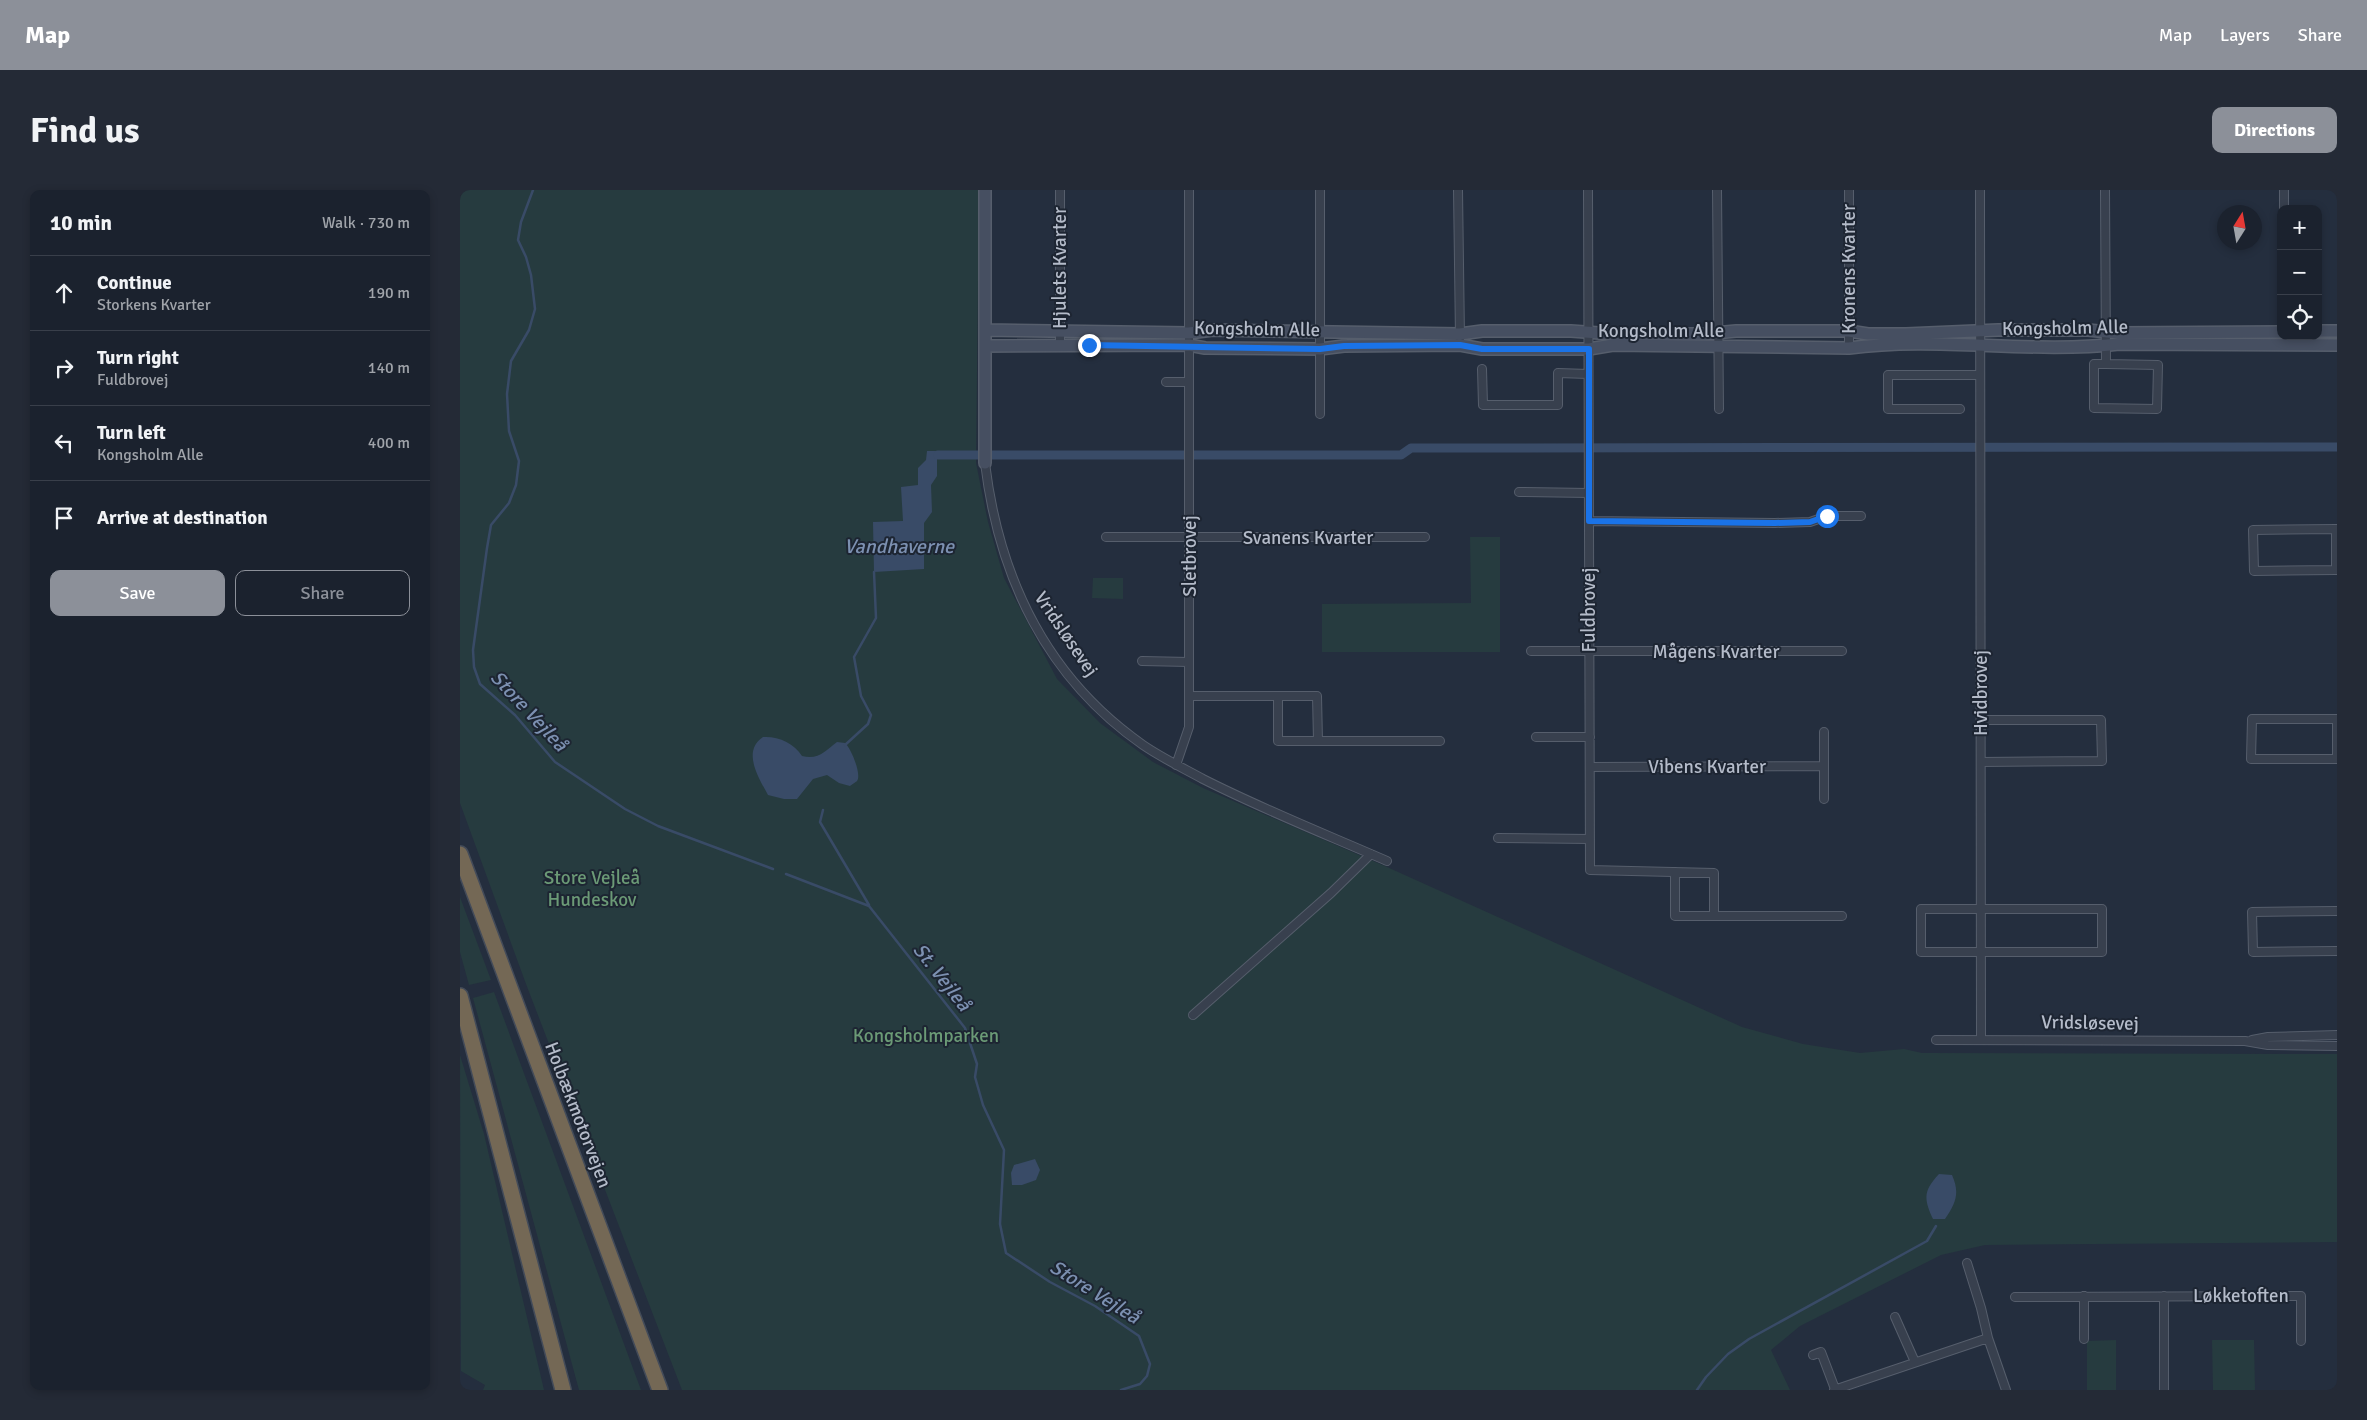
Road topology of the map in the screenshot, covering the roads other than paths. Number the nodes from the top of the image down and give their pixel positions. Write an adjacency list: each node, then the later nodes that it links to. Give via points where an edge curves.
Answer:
1 (985, 190): 13 (street, Vridsløsevej)
2 (1060, 190): 19 (street, Hjulets Kvarter)
3 (1190, 190): 24 (street, Sletbrovej)
4 (1320, 190): 14 (street)
5 (1458, 190): 25 (street)
6 (1588, 190): 20 (street, Fuldbrovej)
7 (1716, 190): 21 (street)
8 (1849, 190): 15 (street, Kronens Kvarter)
9 (1980, 190): 16 (street, Hvidbrovej)
10 (2105, 190): 22 (street)
11 (2284, 190): 12 (street)
12 (2284, 205)
13 (985, 330): 19 (street, Kongsholm Alle); 30 (street, Vridsløsevej)
14 (1321, 331): 24 (street, Kongsholm Alle, via 1213,330); 25 (street, Kongsholm Alle); 35 (street)
15 (1849, 331): 16 (street, Kongsholm Alle, via 1878,334); 21 (street, Kongsholm Alle); 34 (street, Kronens Kvarter)
16 (1979, 331): 22 (street, Kongsholm Alle); 31 (street, Hvidbrovej)
17 (2322, 331): 18 (street)
18 (2337, 331)
19 (1060, 332): 24 (street, Kongsholm Alle); 27 (street, Hjulets Kvarter)
20 (1588, 332): 21 (street, Kongsholm Alle); 25 (street, Kongsholm Alle, via 1482,331); 36 (street, Fuldbrovej)
21 (1719, 332): 33 (street)
22 (2106, 332): 23 (street, Kongsholm Alle); 32 (street)
23 (2277, 332)
24 (1189, 333): 28 (street, Sletbrovej)
25 (1460, 340): 35 (street, Kongsholm Alle); 36 (street, Kongsholm Alle, via 1482,349)
26 (2284, 340): 29 (street, Kongsholm Alle); 32 (street, Kongsholm Alle)
27 (1060, 345): 28 (street, Kongsholm Alle); 30 (street, Kongsholm Alle)
28 (1189, 345): 35 (street, Kongsholm Alle, via 1205,348); 42 (street, Sletbrovej)
29 (2337, 345)
30 (985, 346): 46 (street, Vridsløsevej)
31 (1979, 346): 32 (street, Kongsholm Alle); 34 (street, Kongsholm Alle, via 1871,345); 40 (street, Hvidbrovej)
32 (2106, 346): 37 (street)
33 (1719, 347): 34 (street, Kongsholm Alle); 36 (street, Kongsholm Alle, via 1613,345); 43 (street)
34 (1849, 348)
35 (1320, 349): 45 (street)
36 (1589, 349): 39 (street, Fuldbrovej)
37 (2106, 364): 37 (street, via 2094,364 2094,408 2157,409 2158,365)
38 (1482, 369): 39 (street, via 1483,405 1558,405 1558,373)
39 (1588, 374): 48 (street, Fuldbrovej)
40 (1980, 375): 44 (street, via 1888,375 1888,409); 62 (street, Hvidbrovej)
41 (1166, 382): 42 (street)
42 (1189, 382): 52 (street, Sletbrovej)
43 (1719, 409)
44 (1960, 409)
45 (1320, 414)
46 (985, 463): 70 (street, Vridsløsevej, via 1002,552 1016,591 1033,623 1062,668 1087,696 1131,736)
47 (1520, 492): 48 (street)
48 (1589, 493): 50 (street, Fuldbrovej)
49 (1861, 516): 50 (street, via 1827,516 1810,522 1775,523)
50 (1589, 521): 57 (street, Fuldbrovej)
51 (1106, 537): 52 (street, Svanens Kvarter)
52 (1190, 538): 53 (street, Svanens Kvarter); 59 (street, Sletbrovej)
53 (1425, 538)
54 (2337, 550): 54 (street, via 2336,529 2253,530 2254,571 2336,570)
55 (1531, 651): 57 (street, Mågens Kvarter)
56 (1842, 651): 57 (street, Mågens Kvarter)
57 (1590, 652): 65 (street, Fuldbrovej)
58 (1142, 661): 59 (street)
59 (1189, 662): 60 (street, Sletbrovej)
60 (1190, 696): 61 (street); 70 (street, Sletbrovej, via 1189,728)
61 (1278, 696): 67 (street, via 1317,696); 67 (street, via 1278,741)
62 (1981, 720): 69 (street, Hvidbrovej); 69 (street, via 2102,720 2102,762)
63 (1824, 732): 71 (street)
64 (1536, 737): 65 (street)
65 (1590, 737): 72 (street, Fuldbrovej)
66 (2337, 739): 66 (street, via 2337,720 2252,719 2252,759 2337,759)
67 (1318, 741): 68 (street)
68 (1440, 741)
69 (1981, 762): 80 (street, Hvidbrovej)
70 (1176, 765): 77 (street, Vridsløsevej, via 1228,792)
71 (1824, 766): 72 (street, Vibens Kvarter); 73 (street)
72 (1590, 767): 75 (street, Fuldbrovej)
73 (1824, 800)
74 (1498, 838): 75 (street)
75 (1590, 838): 79 (street, Fuldbrovej, via 1590,870)
76 (460, 854): 104 (highway, Holbækmotorvejen)
77 (1371, 854): 78 (street, Vridsløsevej); 87 (street)
78 (1387, 861)
79 (1675, 872): 82 (street, via 1714,872); 82 (street, via 1675,916)
80 (1980, 909): 85 (street, Hvidbrovej); 85 (street, via 1922,909 1922,952); 85 (street, via 2102,909 2102,952)
81 (2337, 911): 84 (street, via 2252,912 2253,952)
82 (1714, 916): 83 (street)
83 (1842, 916)
84 (2337, 951)
85 (1980, 952): 90 (street, Hvidbrovej)
86 (460, 996): 103 (highway)
87 (1193, 1015)
88 (2337, 1035): 91 (street, Vridsløsevej)
89 (1936, 1040): 90 (street, Vridsløsevej)
90 (1981, 1040): 91 (street, Vridsløsevej)
91 (2245, 1041): 92 (street, Vridsløsevej, via 2268,1045)
92 (2337, 1046)
93 (1967, 1263): 98 (street)
94 (2084, 1296): 95 (street, Løkketoften); 96 (street, Løkketoften); 99 (street)
95 (2164, 1296): 100 (street, Løkketoften, via 2302,1296); 107 (street)
96 (2015, 1297)
97 (1895, 1317): 102 (street)
98 (1988, 1338): 102 (street); 106 (street)
99 (2084, 1339)
100 (2301, 1341)
101 (1813, 1355): 105 (street, via 1821,1352)
102 (1915, 1362): 105 (street)
103 (563, 1390)
104 (660, 1390)
105 (1835, 1390)
106 (2006, 1390)
107 (2164, 1390)

